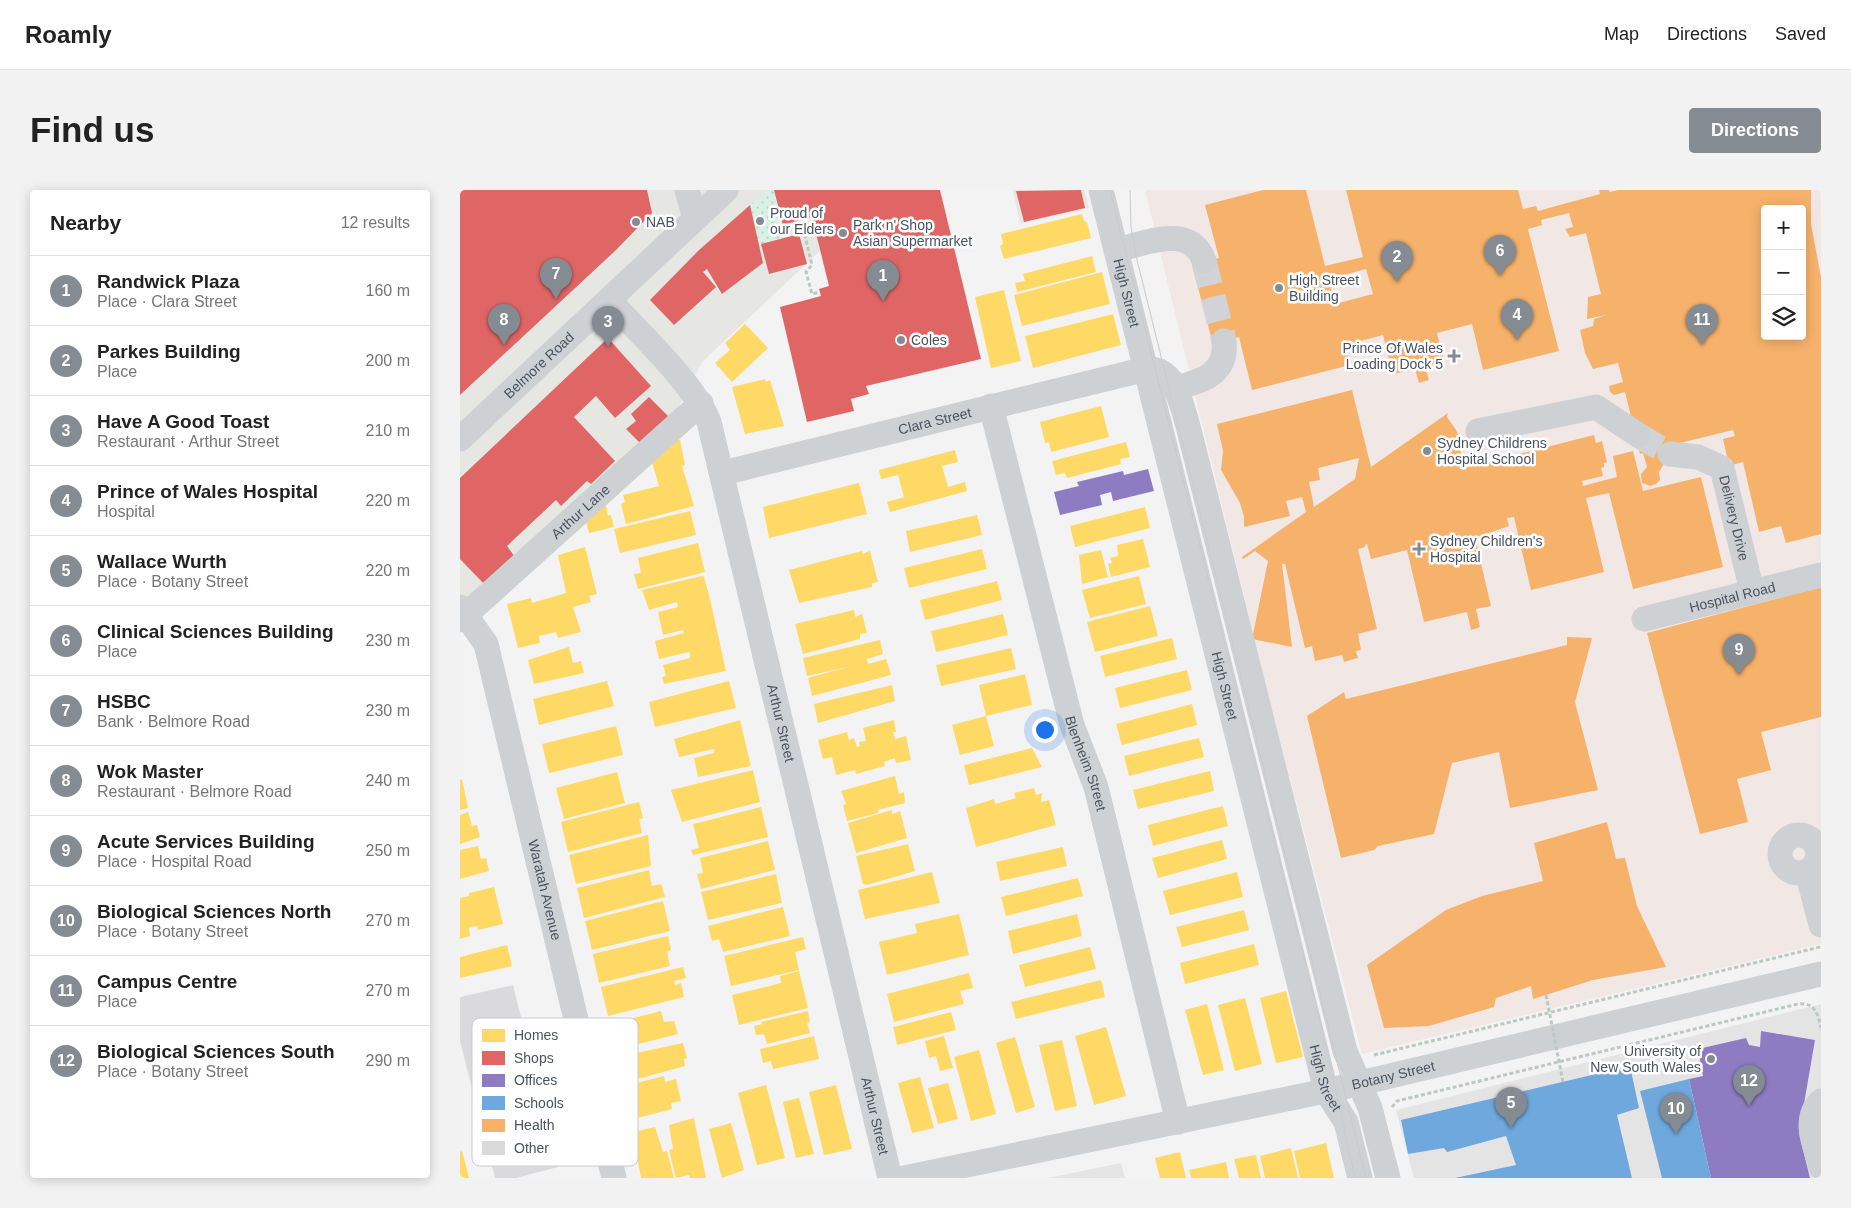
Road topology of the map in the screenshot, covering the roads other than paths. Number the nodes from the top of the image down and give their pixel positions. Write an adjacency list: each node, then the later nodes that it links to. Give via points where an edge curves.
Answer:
1 (687, 190): 4 (street)
2 (726, 190): 4 (street, Belmore Road)
3 (1101, 190): 5 (street, High Street)
4 (695, 219): 7 (street, Belmore Road)
5 (1116, 250): 6 (street, via 1167,238 1183,238 1197,247); 9 (street, High Street)
6 (1204, 261)
7 (608, 300): 11 (street, Arthur Street); 15 (street, Belmore Road)
8 (1224, 341): 10 (street, via 1222,362 1214,374)
9 (1146, 368): 10 (street, via 1164,373); 12 (street, Clara Street); 28 (street, High Street)
10 (1175, 388): 27 (street, High Street, via 1188,426 1345,1051)
11 (701, 404): 17 (street, Arthur Street); 20 (street, Arthur Lane)
12 (991, 406): 17 (street, Clara Street); 30 (street, Blenheim Street, via 1072,725 1096,786)
13 (1478, 431): 14 (street, via 1596,407)
14 (1638, 436)
15 (460, 439)
16 (1670, 454): 19 (street, Delivery Drive, via 1698,457 1722,468)
17 (722, 473): 32 (street, Arthur Street)
18 (1821, 575): 19 (street, Hospital Road)
19 (1752, 591): 21 (street, Hospital Road)
20 (462, 614): 26 (street, Waratah Avenue, via 486,644)
21 (1644, 619)
22 (1813, 834): 23 (street, via 1811,840 1818,857); 23 (street, via 1788,839 1781,854 1790,871 1799,873)
23 (1815, 866): 24 (street)
24 (1821, 926)
25 (1821, 975): 27 (street, Botany Street)
26 (576, 1018)
27 (1359, 1084): 28 (street, Botany Street); 35 (street, High Street, via 1373,1117)
28 (1326, 1091): 30 (street, Botany Street); 34 (street, High Street, via 1346,1122)
29 (1821, 1101): 31 (street, via 1814,1110 1811,1125)
30 (1178, 1122): 33 (street, Botany Street)
31 (1821, 1167)
32 (890, 1178)
33 (904, 1178)
34 (1360, 1178)
35 (1388, 1178)

